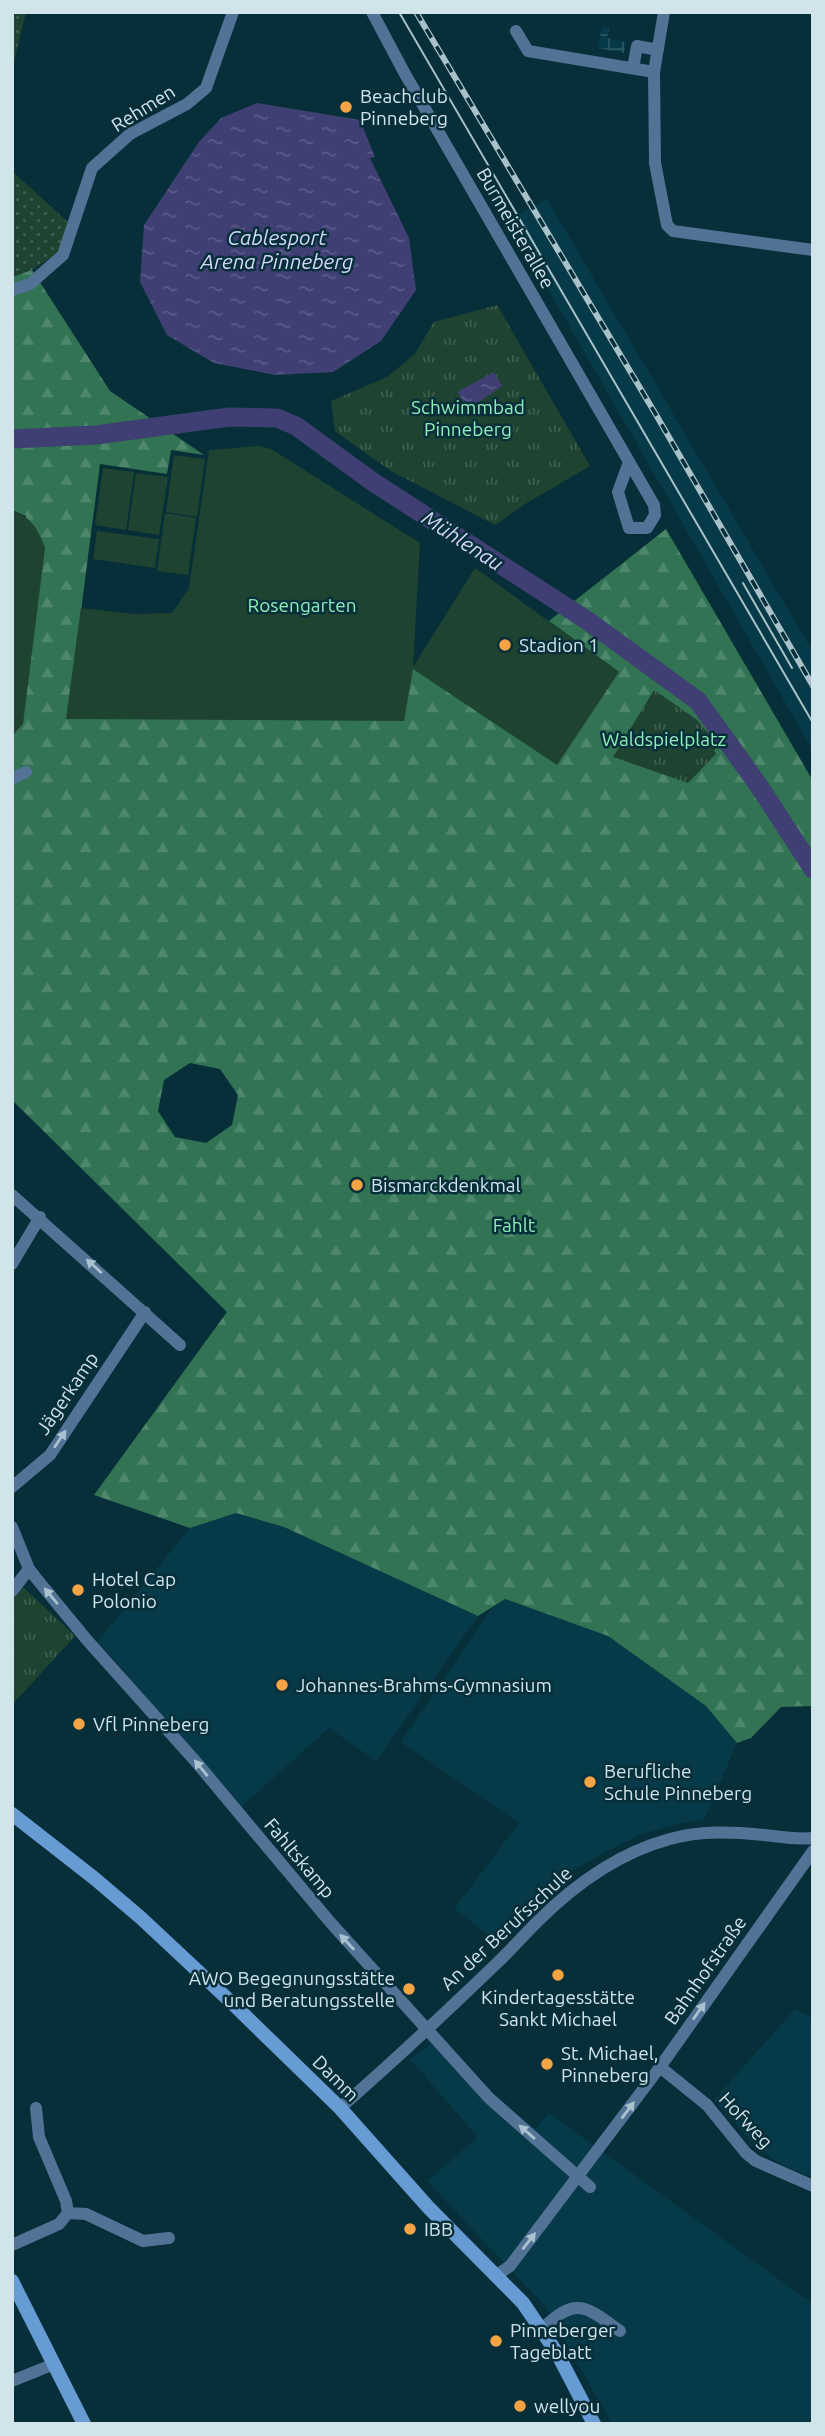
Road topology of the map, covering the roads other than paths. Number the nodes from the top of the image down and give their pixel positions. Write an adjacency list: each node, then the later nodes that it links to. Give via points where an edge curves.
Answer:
1 (233, 12): 9 (street, Rehmen, via 206,88 187,104 130,134 93,169 63,256 30,284)
2 (372, 12): 10 (street, Burmeisterallee)
3 (664, 12): 5 (street)
4 (516, 31): 6 (street, via 528,51)
5 (658, 50): 6 (street, via 637,46); 7 (street)
6 (633, 68): 7 (street)
7 (654, 72): 8 (street, via 655,163 667,225 680,233)
8 (813, 250)
9 (12, 290)
10 (629, 462): 10 (street, Burmeisterallee, via 653,505 655,515 647,528 629,528 618,492)
11 (26, 772): 12 (street)
12 (12, 779)
13 (12, 1195): 14 (street)
14 (40, 1217): 15 (street); 16 (street, one-way to 14)
15 (12, 1264)
16 (145, 1312): 17 (street); 18 (street, Jägerkamp, one-way to 16, via 50,1455)
17 (180, 1345)
18 (12, 1488)
19 (12, 1527): 20 (street, Fahltskamp)
20 (29, 1569): 21 (street); 25 (street, Fahltskamp, one-way to 20)
21 (12, 1591)
22 (12, 1814): 28 (main road, Damm, via 141,1918)
23 (813, 1838): 25 (street, An der Berufsschule, via 705,1833 673,1838 614,1861 554,1905)
24 (813, 1851): 26 (street, Bahnhofstraße, one-way to 24)
25 (426, 2028): 28 (street, An der Berufsschule); 29 (street, Fahltskamp, one-way to 25, via 496,2106)
26 (660, 2067): 29 (street, Bahnhofstraße, one-way to 26); 30 (street, Hofweg, via 707,2105 756,2161)
27 (36, 2108): 32 (street, via 38,2137)
28 (340, 2108): 35 (main road, Damm, via 428,2207)
29 (579, 2176): 31 (street, Fahltskamp); 35 (street, Bahnhofstraße, one-way to 29, via 510,2266)
30 (813, 2186)
31 (590, 2187)
32 (68, 2213): 33 (street, via 86,2214 143,2241); 34 (street, via 60,2224)
33 (169, 2238)
34 (12, 2245)
35 (497, 2275): 37 (main road, Damm)
36 (12, 2281): 39 (main road)
37 (542, 2329): 38 (street, via 564,2310 575,2308 596,2314); 42 (main road, Damm)
38 (620, 2330)
39 (54, 2364): 40 (street); 41 (main road)
40 (12, 2381)
41 (84, 2424)
42 (594, 2424)

